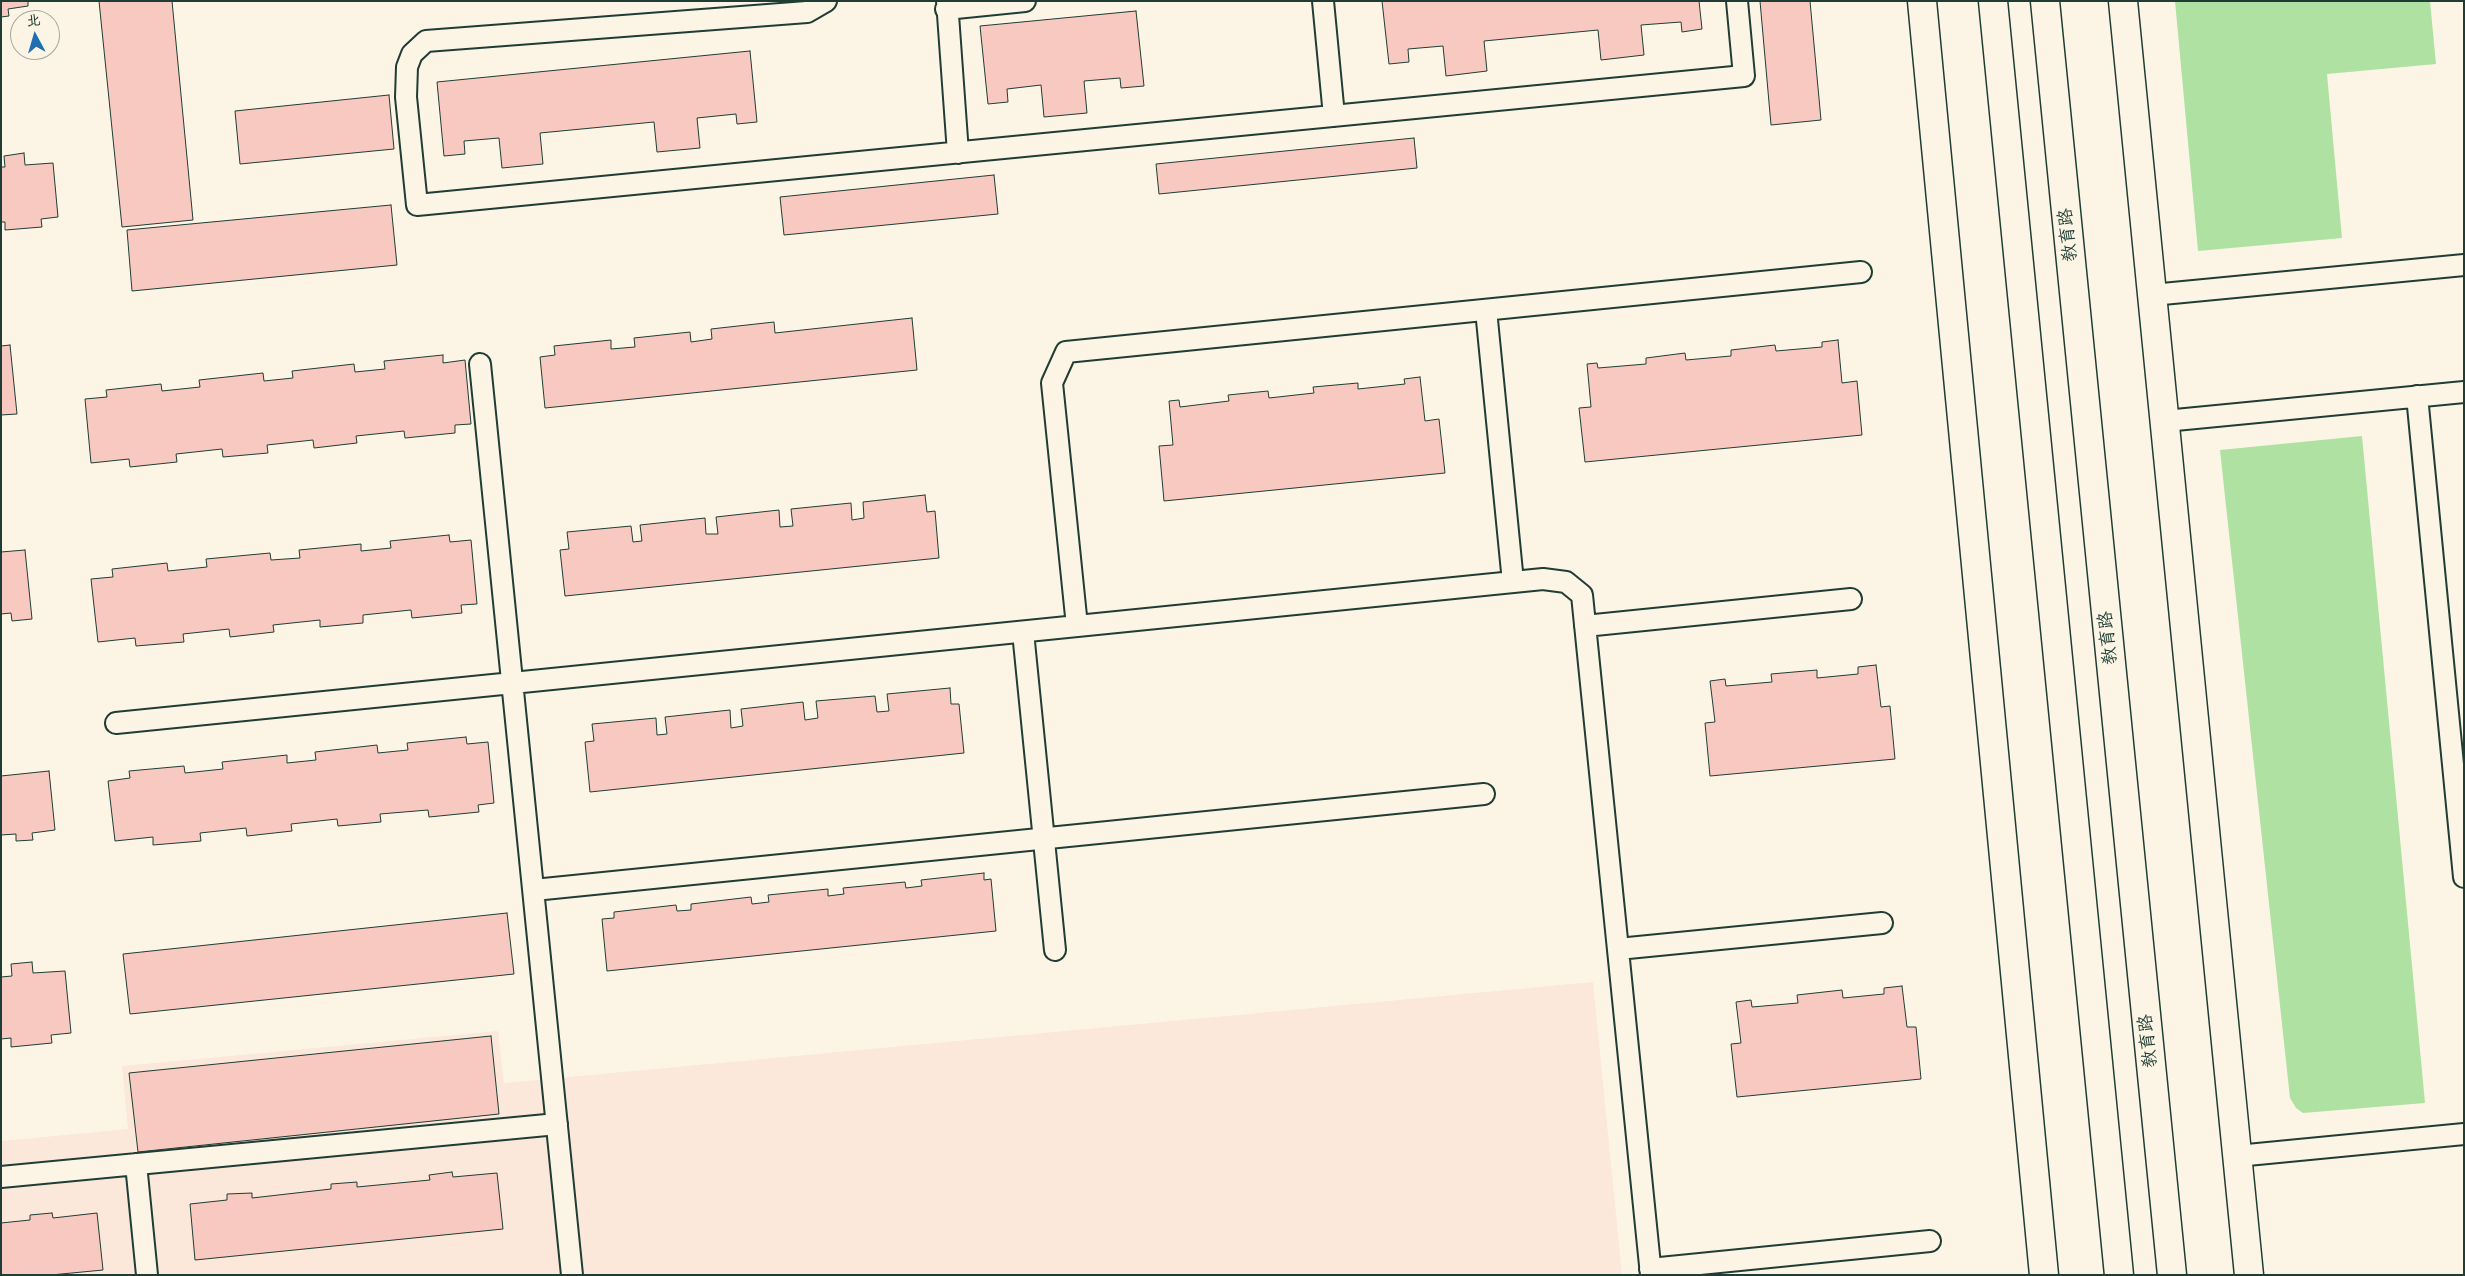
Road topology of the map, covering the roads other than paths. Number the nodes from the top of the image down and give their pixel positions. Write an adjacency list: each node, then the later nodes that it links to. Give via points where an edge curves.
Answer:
1 (826, 1): 11 (lane, via 807,12 426,42 412,54 407,67 406,97 417,205)
2 (1025, 1): 9 (lane)
3 (1323, 1): 10 (lane)
4 (1737, 1): 10 (lane, via 1744,76)
5 (1922, 1): 43 (street)
6 (1993, 1): 44 (street)
7 (2045, 1): 45 (street, 教育路)
8 (2123, 1): 14 (street)
9 (947, 5): 11 (lane)
10 (1334, 116): 11 (lane)
11 (958, 153)
12 (2464, 265): 14 (lane)
13 (1861, 272): 15 (lane)
14 (2152, 295): 19 (street)
15 (1486, 310): 20 (lane); 22 (lane, via 1066,352 1052,382)
16 (480, 364): 25 (lane)
17 (2464, 392): 18 (lane)
18 (2417, 396): 19 (lane); 29 (lane)
19 (2165, 421): 36 (street)
20 (1513, 582): 22 (lane); 23 (lane, via 1543,579 1566,582 1582,595)
21 (1851, 599): 23 (lane)
22 (1077, 626): 24 (lane)
23 (1585, 626): 33 (lane)
24 (1023, 632): 25 (lane); 28 (lane)
25 (512, 683): 26 (lane); 30 (lane)
26 (116, 723)
27 (1484, 794): 28 (lane)
28 (1044, 839): 30 (lane); 32 (lane)
29 (2464, 877)
30 (534, 890): 34 (lane)
31 (1882, 923): 33 (lane)
32 (1055, 950)
33 (1618, 950): 40 (lane)
34 (557, 1124): 37 (lane); 42 (lane)
35 (2464, 1134): 36 (lane)
36 (2237, 1156): 46 (street)
37 (136, 1164): 38 (lane); 41 (lane)
38 (1, 1177)
39 (1930, 1241): 40 (lane)
40 (1651, 1272)
41 (147, 1275)
42 (572, 1275)
43 (2044, 1275)
44 (2119, 1275)
45 (2172, 1275)
46 (2249, 1275)

